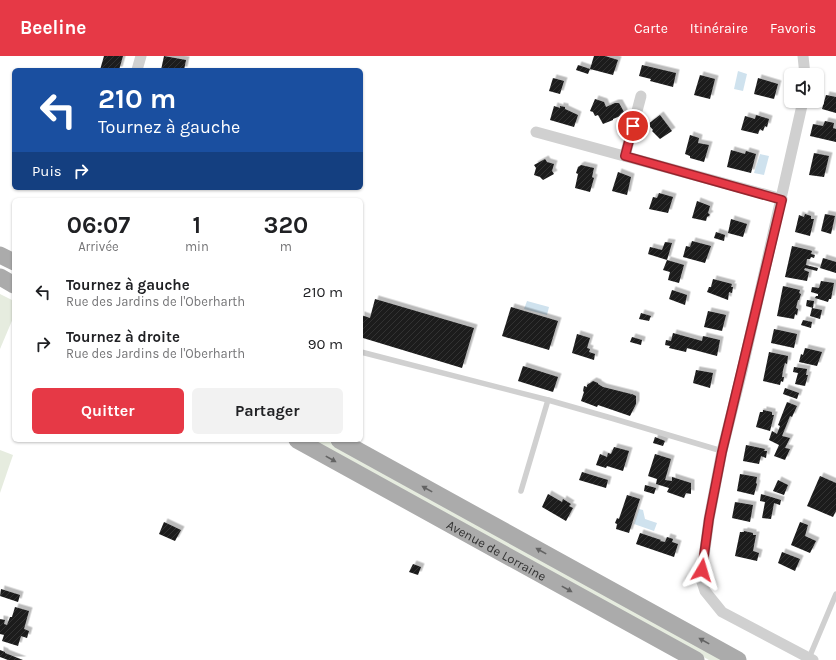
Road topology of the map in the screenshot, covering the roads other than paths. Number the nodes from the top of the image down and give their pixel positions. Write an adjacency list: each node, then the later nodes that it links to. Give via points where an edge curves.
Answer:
1 (141, 56): 3 (street)
2 (803, 56): 4 (street)
3 (138, 68)
4 (804, 68)
5 (641, 96): 8 (street)
6 (802, 108): 9 (street)
7 (536, 132): 8 (street)
8 (625, 156): 9 (street)
9 (782, 200): 18 (street)
10 (0, 255): 11 (main road)
11 (12, 261)
12 (0, 277): 13 (main road)
13 (12, 284)
14 (363, 353): 15 (lane)
15 (548, 400): 18 (lane); 19 (lane)
16 (301, 442): 22 (main road, Avenue de Lorraine, one-way to 22)
17 (343, 442): 23 (main road, Avenue de Lorraine, one-way to 17)
18 (722, 452): 21 (street, via 703,561 701,579 705,592 722,612)
19 (521, 491)
20 (836, 594): 21 (lane)
21 (811, 659)
22 (696, 660)
23 (738, 660)

